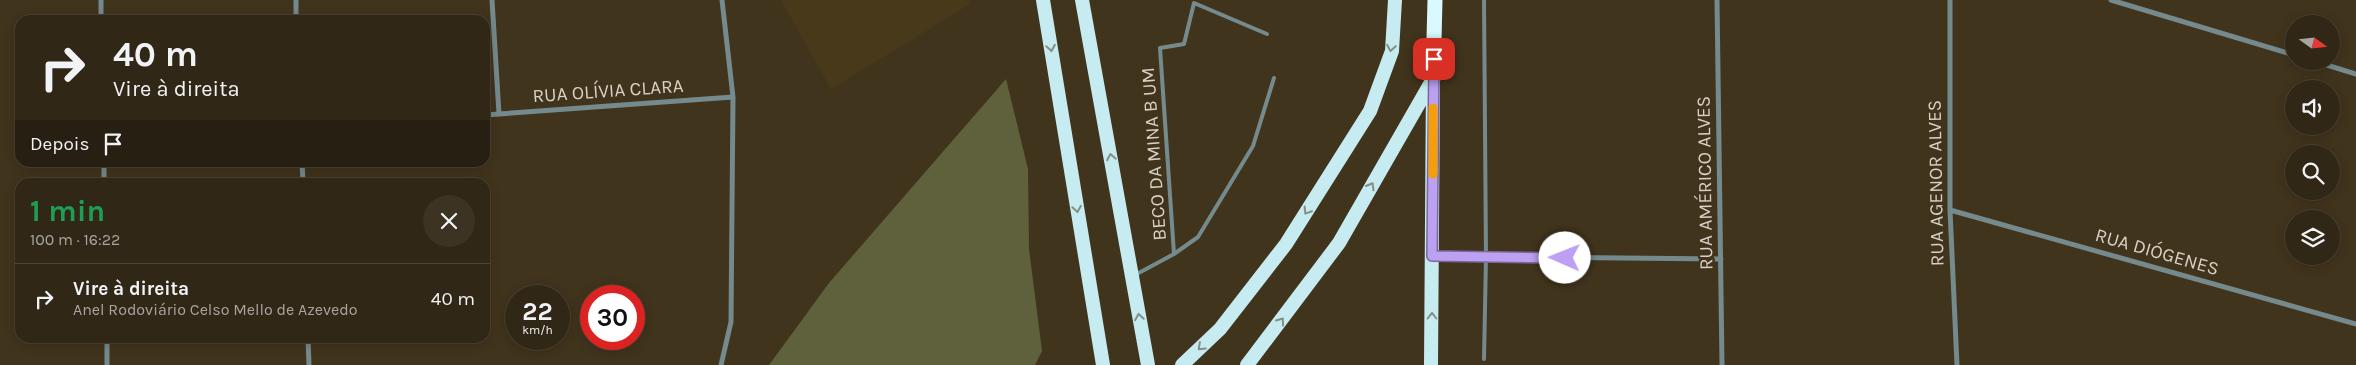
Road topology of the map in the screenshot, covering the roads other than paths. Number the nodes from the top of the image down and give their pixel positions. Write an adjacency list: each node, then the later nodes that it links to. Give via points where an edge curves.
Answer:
1 (101, 0): 13 (street)
2 (296, 0): 14 (street)
3 (492, 0): 22 (street)
4 (722, 0): 21 (street)
5 (1044, 0): 38 (highway, one-way to 38)
6 (1082, 0): 29 (highway, one-way to 6)
7 (1395, 0): 40 (highway, one-way to 40, via 1392,51 1370,111 1286,244 1220,329)
8 (1436, 0): 20 (highway)
9 (1484, 0): 27 (lane)
10 (1717, 0): 28 (street, RUA AMÉRICO ALVES)
11 (1950, 0): 24 (street, RUA AGENOR ALVES)
12 (2111, 0): 16 (street)
13 (101, 15)
14 (296, 15)
15 (1267, 34): 25 (lane, BECO DA MINA B UM, via 1194,3 1184,44 1160,48)
16 (2285, 52)
17 (2340, 69): 18 (street)
18 (2356, 74)
19 (1274, 78): 25 (lane, via 1253,146 1198,236)
20 (1434, 79): 26 (highway); 34 (highway, one-way to 20, via 1338,243)
21 (733, 97): 22 (street, RUA OLÍVIA CLARA); 37 (street, via 731,322)
22 (499, 114): 23 (street, RUA OLÍVIA CLARA)
23 (490, 115)
24 (1950, 210): 30 (street, RUA DIÓGENES); 43 (street, RUA AGENOR ALVES)
25 (1174, 254): 29 (lane)
26 (1432, 256): 27 (street); 41 (highway, one-way to 26)
27 (1486, 257): 28 (street); 33 (lane)
28 (1721, 259): 42 (street, RUA AMÉRICO ALVES)
29 (1133, 276): 39 (highway, one-way to 29)
30 (2356, 324)
31 (107, 343): 35 (street)
32 (308, 343): 36 (street)
33 (1484, 359)
34 (1250, 363)
35 (107, 365)
36 (309, 365)
37 (721, 365)
38 (1103, 365)
39 (1148, 365)
40 (1182, 365)
41 (1431, 365)
42 (1722, 365)
43 (1957, 365)

